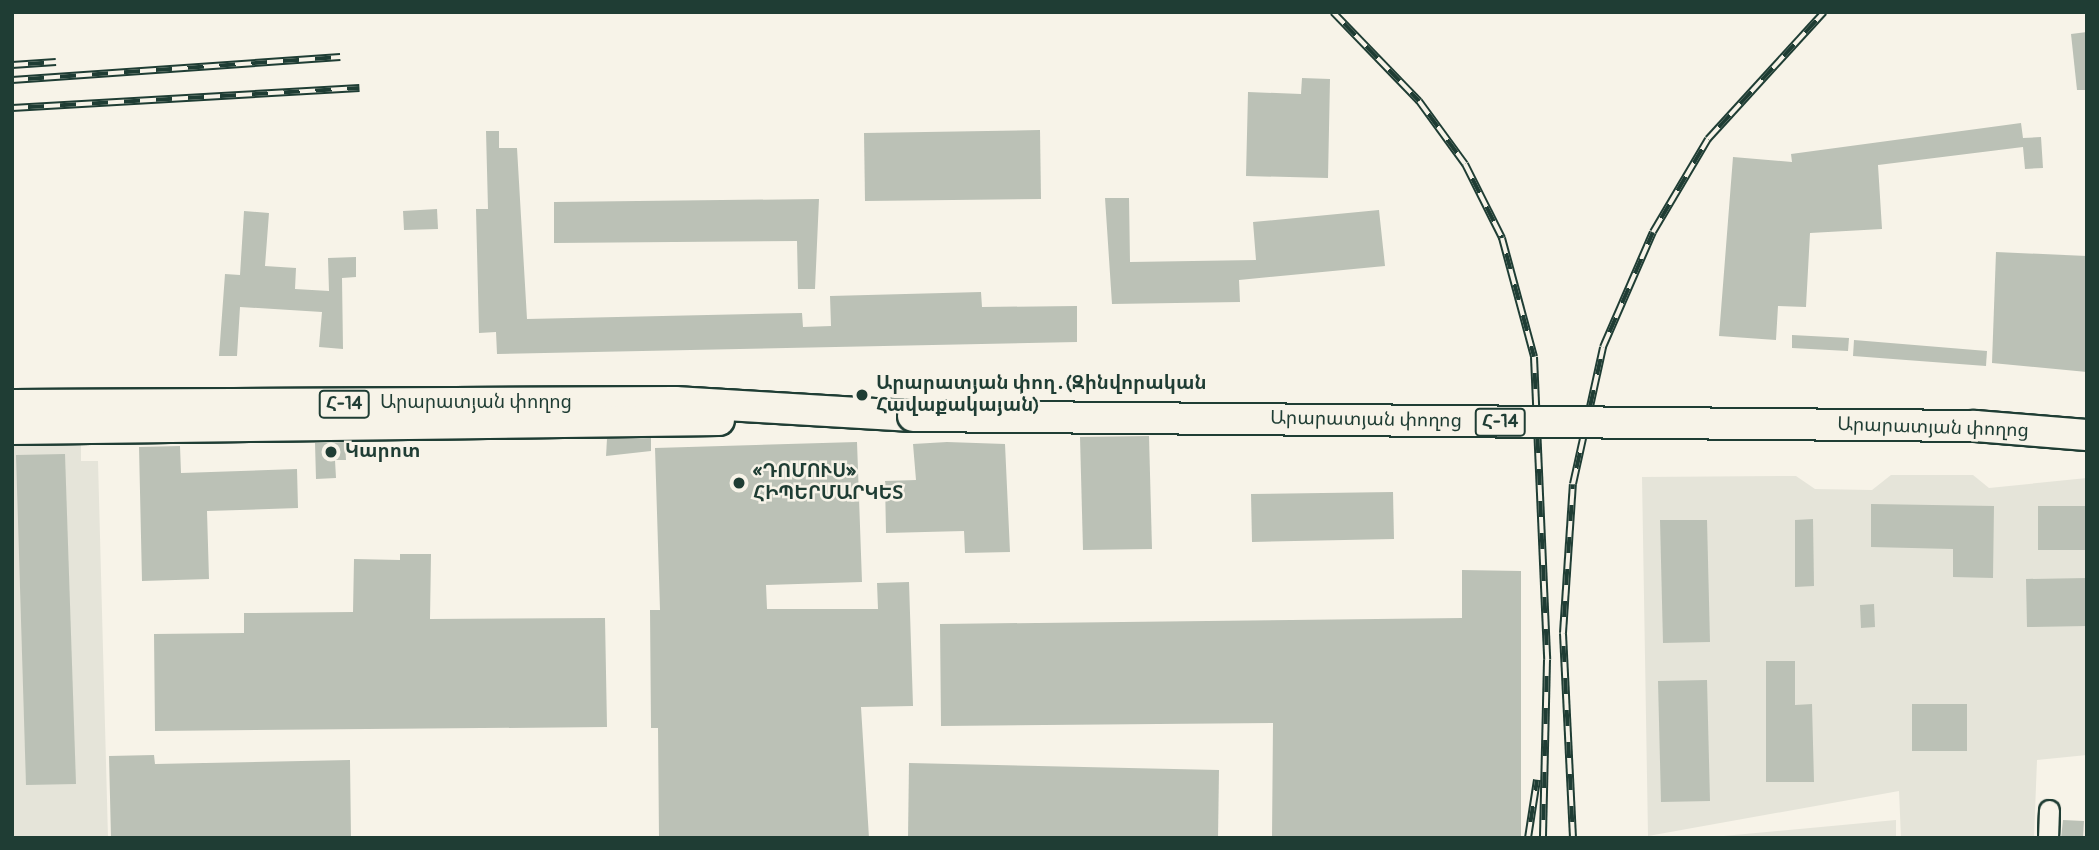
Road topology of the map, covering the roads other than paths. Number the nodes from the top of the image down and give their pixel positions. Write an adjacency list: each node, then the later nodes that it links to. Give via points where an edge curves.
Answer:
1 (12, 405): 2 (main road, Արարատյան փողոց / Հ-14, via 675,402)
2 (814, 413): 3 (main road, Արարատյան փողոց / Հ-14, via 675,424); 4 (main road, Արարատյան փողոց / Հ-14, bridge, via 1975,426)
3 (12, 429)
4 (2087, 435)
5 (2049, 810): 6 (street)
6 (2048, 838)

